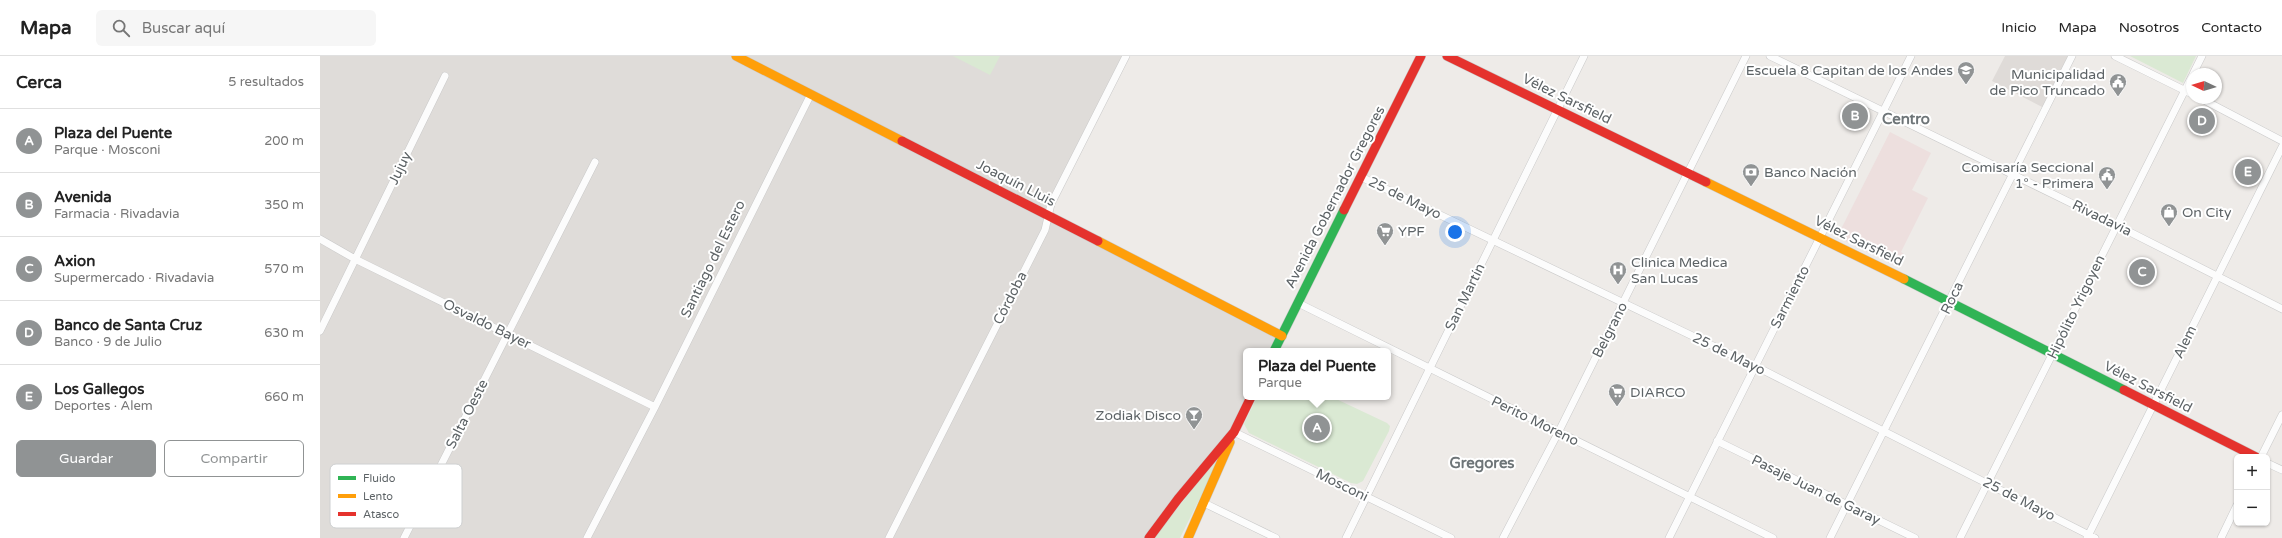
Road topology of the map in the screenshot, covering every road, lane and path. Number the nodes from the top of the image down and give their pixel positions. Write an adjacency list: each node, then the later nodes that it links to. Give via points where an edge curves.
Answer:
1 (736, 56): 12 (street, Joaquín Lluis)
2 (1126, 56): 26 (street, Córdoba, via 1051,204)
3 (1421, 56): 25 (street, Avenida Gobernador Gregores)
4 (1447, 56): 18 (street, Vélez Sarsfield)
5 (1584, 56): 18 (street, San Martín)
6 (1746, 56): 23 (street, Belgrano)
7 (1770, 56): 19 (street, Rivadavia)
8 (1911, 56): 19 (street, Sarmiento)
9 (2072, 56): 24 (street, Roca)
10 (2115, 56): 15 (street)
11 (2202, 56): 13 (street, Hipólito Yrigoyen)
12 (753, 60): 16 (street, Joaquín Lluis)
13 (2196, 68)
14 (445, 76): 31 (street, Jujuy)
15 (2185, 90): 27 (street, Hipólito Yrigoyen)
16 (811, 94): 26 (street, Joaquín Lluis); 48 (street, Santiago del Estero)
17 (2211, 104): 20 (street)
18 (1557, 110): 23 (street, Vélez Sarsfield); 30 (street, San Martín)
19 (1883, 111): 24 (street, Rivadavia); 28 (street, Sarmiento)
20 (2282, 141)
21 (2282, 147): 32 (street, Alem)
22 (595, 162): 38 (street, Salta Oeste)
23 (1688, 173): 28 (street, Vélez Sarsfield); 34 (street, Belgrano)
24 (2012, 174): 27 (street, Rivadavia); 33 (street, Roca)
25 (1361, 177): 30 (street, 25 de Mayo); 35 (street, Avenida Gobernador Gregores)
26 (1049, 216): 39 (street, Joaquín Lluis); 70 (street, Córdoba, via 1045,230)
27 (2116, 225): 32 (street, Rivadavia); 43 (street, Hipólito Yrigoyen)
28 (1820, 237): 33 (street, Vélez Sarsfield); 44 (street, Sarmiento)
29 (320, 239): 31 (street, Osvaldo Bayer)
30 (1493, 240): 34 (street, 25 de Mayo); 45 (street, San Martín)
31 (355, 259): 37 (street, Jujuy); 38 (street, Osvaldo Bayer)
32 (2217, 276): 36 (street, Rivadavia); 47 (street, Alem)
33 (1950, 302): 43 (street, Vélez Sarsfield); 50 (street, Roca)
34 (1623, 303): 44 (street, 25 de Mayo); 52 (street, Belgrano)
35 (1298, 304): 39 (street, Avenida Gobernador Gregores); 41 (street, Perito Moreno)
36 (2282, 309)
37 (320, 331)
38 (508, 334): 48 (street, Osvaldo Bayer); 56 (street, Salta Oeste)
39 (1282, 336): 40 (street, Avenida Gobernador Gregores)
40 (1276, 348)
41 (1387, 348)
42 (1391, 350): 45 (street, Perito Moreno)
43 (2054, 354): 47 (street, Vélez Sarsfield); 59 (street, Hipólito Yrigoyen)
44 (1755, 366): 50 (street, 25 de Mayo); 53 (street, Sarmiento)
45 (1429, 369): 52 (street, Perito Moreno); 60 (street, San Martín)
46 (1250, 400): 51 (street)
47 (2154, 406): 54 (street, Vélez Sarsfield); 67 (street, Alem)
48 (655, 407): 69 (street, Santiago del Estero)
49 (2282, 415): 55 (street)
50 (1885, 431): 59 (street, 25 de Mayo); 63 (street, Roca)
51 (1234, 432): 60 (street, Mosconi); 62 (street); 71 (street)
52 (1558, 433): 61 (street, Perito Moreno); 76 (street, Belgrano)
53 (1717, 441): 61 (street, Sarmiento); 63 (street, Pasaje Juan de Garay)
54 (2250, 454)
55 (2262, 454)
56 (442, 464)
57 (2270, 464): 58 (street)
58 (2282, 470)
59 (1989, 484): 67 (street, 25 de Mayo); 81 (street, Hipólito Yrigoyen)
60 (1366, 496): 74 (street, San Martín); 75 (street, Mosconi)
61 (1690, 496): 66 (street, Perito Moreno); 77 (street, Sarmiento)
62 (1204, 503): 72 (street); 73 (street)
63 (1846, 504): 79 (street, Roca); 80 (street, Pasaje Juan de Garay)
64 (2234, 511): 82 (street)
65 (409, 528): 68 (street, Salta Oeste)
66 (1758, 535): 78 (street, Perito Moreno)
67 (2090, 537)
68 (404, 538)
69 (587, 538)
70 (889, 538)
71 (1149, 538)
72 (1188, 538)
73 (1276, 538)
74 (1346, 538)
75 (1451, 538)
76 (1503, 538)
77 (1669, 538)
78 (1773, 538)
79 (1830, 538)
80 (1915, 538)
81 (1960, 538)
82 (2220, 538)

